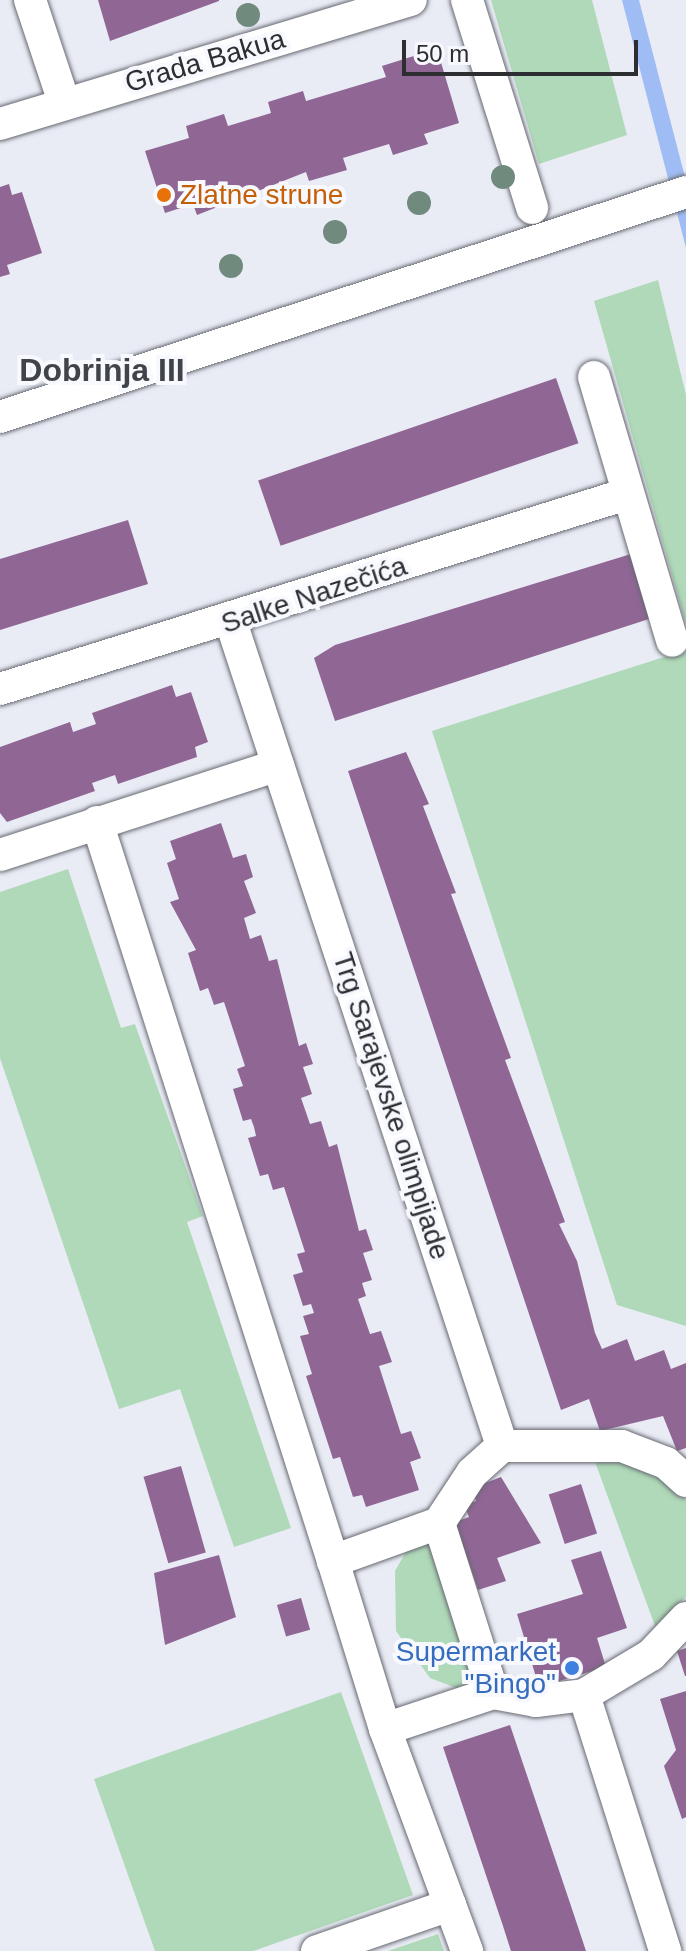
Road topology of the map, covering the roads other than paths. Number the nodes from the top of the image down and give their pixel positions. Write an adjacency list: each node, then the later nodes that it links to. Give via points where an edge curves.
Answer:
1 (30, 0): 4 (street)
2 (411, 0): 4 (street, Grada Bakua)
3 (467, 0): 7 (street)
4 (64, 102): 5 (street, Grada Bakua)
5 (0, 124)
6 (686, 192): 9 (street)
7 (532, 208)
8 (594, 377): 10 (street)
9 (0, 417)
10 (627, 494): 11 (street, Salke Nazečića); 12 (street)
11 (231, 622): 13 (street, Salke Nazečića); 14 (street, Trg Sarajevske olimpijade)
12 (672, 641)
13 (0, 689)
14 (278, 765): 15 (street); 17 (street, Trg Sarajevske olimpijade)
15 (97, 822): 16 (street); 20 (street)
16 (0, 855)
17 (502, 1446): 18 (street, via 622,1446 666,1463); 19 (street, via 472,1473)
18 (686, 1481)
19 (439, 1523): 20 (street); 22 (street)
20 (333, 1561): 24 (street)
21 (686, 1618): 23 (street, via 651,1655)
22 (493, 1693): 23 (street, via 536,1701); 24 (street)
23 (584, 1695): 28 (street)
24 (385, 1729): 25 (street)
25 (450, 1905): 26 (street); 27 (street)
26 (317, 1951)
27 (467, 1951)
28 (665, 1951)

